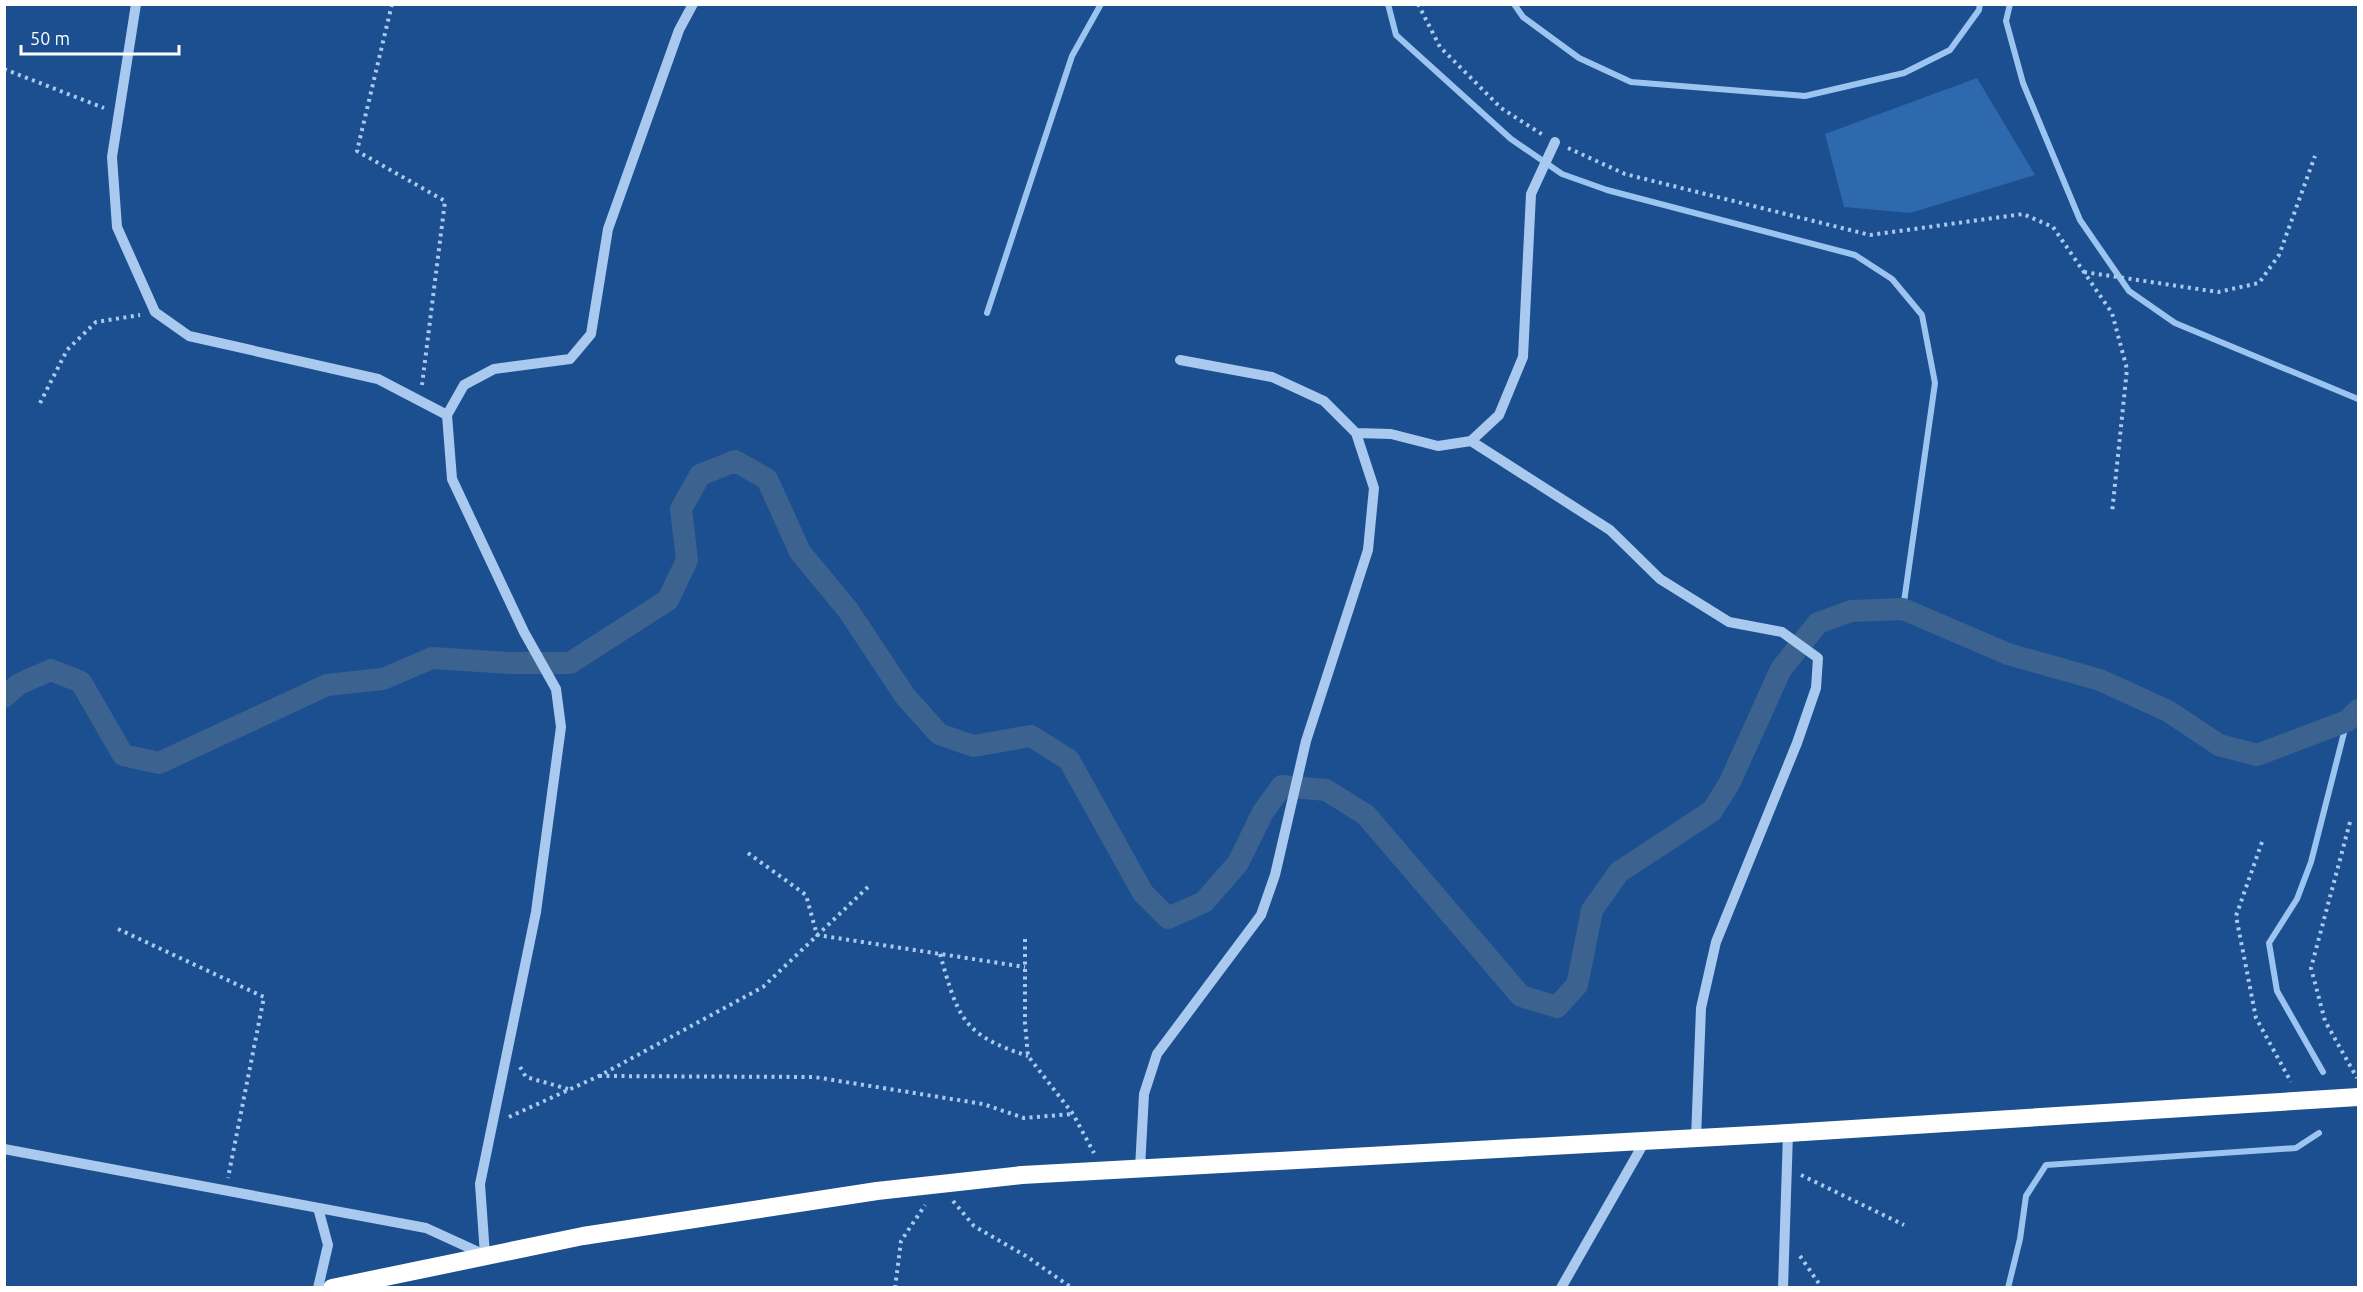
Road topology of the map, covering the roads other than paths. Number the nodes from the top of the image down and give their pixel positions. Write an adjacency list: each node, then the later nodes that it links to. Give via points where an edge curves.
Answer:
1 (136, 4): 5 (street, via 112,157 117,228 155,312 189,336 378,379)
2 (693, 4): 5 (street, via 608,229 591,334 570,359 494,369 464,385)
3 (1555, 142): 7 (street, via 1532,194 1523,357 1498,414)
4 (1180, 360): 6 (street, via 1272,377 1324,401)
5 (447, 416): 15 (street, via 452,479 556,689 561,727 536,912 480,1184)
6 (1356, 433): 7 (street, via 1390,434 1438,446); 13 (street, via 1374,488 1368,550 1306,741 1275,875 1261,915 1157,1054 1144,1094)
7 (1471, 441): 10 (street, via 1610,530 1660,579 1729,622 1782,632 1818,658 1816,688 1801,732 1716,942 1701,1008)
8 (2358, 1097): 9 (highway)
9 (1788, 1133): 10 (highway); 19 (street)
10 (1696, 1138): 11 (highway)
11 (1644, 1141): 13 (highway); 18 (street)
12 (4, 1149): 14 (street)
13 (1140, 1168): 15 (highway, via 1022,1175 877,1191)
14 (318, 1208): 15 (street, via 426,1228); 16 (street, via 328,1245)
15 (485, 1255): 17 (highway)
16 (318, 1287)
17 (332, 1287)
18 (1561, 1287)
19 (1783, 1287)

